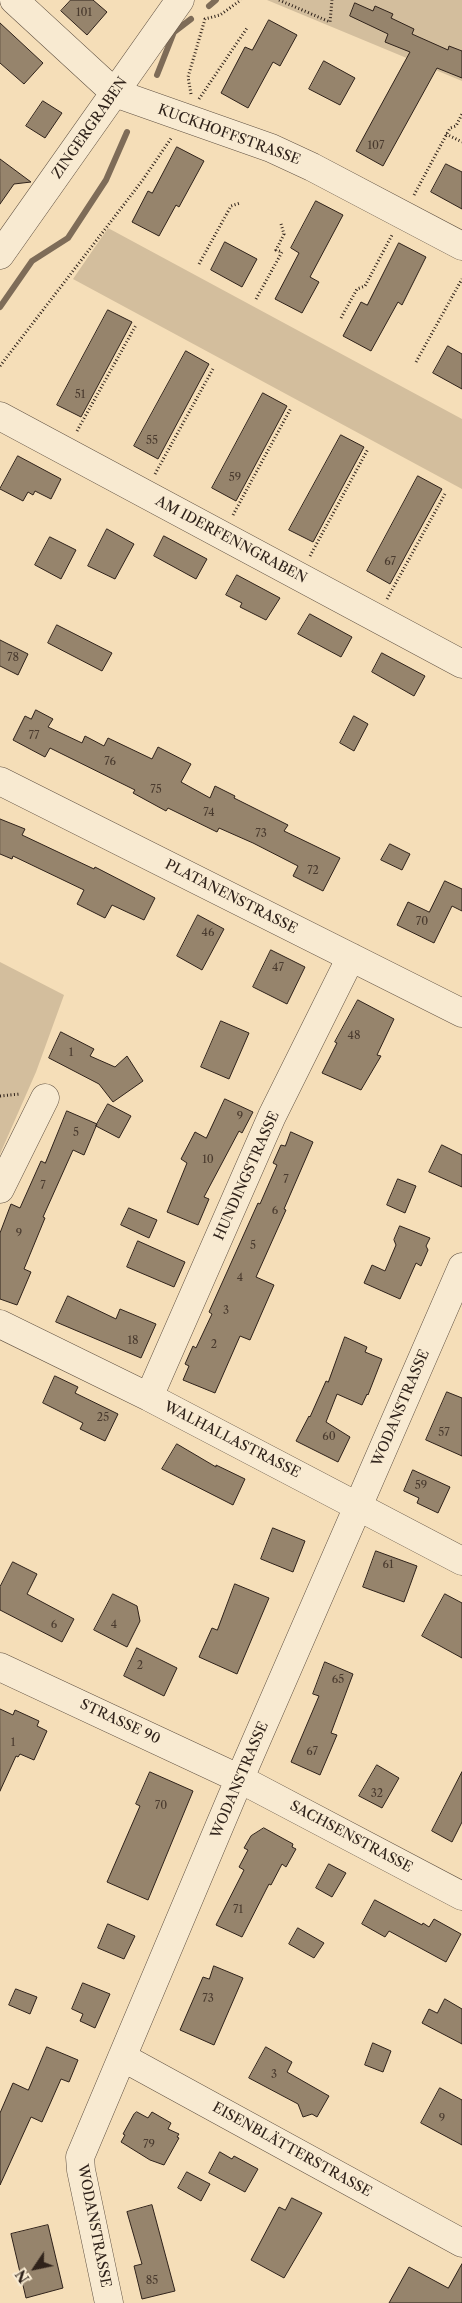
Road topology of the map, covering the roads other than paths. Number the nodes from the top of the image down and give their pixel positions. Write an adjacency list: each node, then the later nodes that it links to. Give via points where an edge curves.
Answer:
1 (14, 0): 3 (street, KUCKHOFFSTRASSE)
2 (180, 0): 3 (street, ZINGERGRABEN)
3 (115, 93): 4 (street, KUCKHOFFSTRASSE, via 191,107); 5 (street, ZINGERGRABEN)
4 (462, 246)
5 (0, 255)
6 (0, 416): 7 (street, AM IDERFENNGRABEN)
7 (462, 664)
8 (0, 781): 9 (street, PLATANENSTRASSE)
9 (351, 957): 10 (street, PLATANENSTRASSE); 15 (street, HUNDINGSTRASSE, via 275,1110)
10 (462, 1013)
11 (45, 1098): 12 (street)
12 (0, 1190)
13 (462, 1267): 16 (street, WODANSTRASSE)
14 (0, 1324): 15 (street, WALHALLASTRASSE)
15 (148, 1397): 16 (street, WALHALLASTRASSE)
16 (360, 1506): 17 (street, WALHALLASTRASSE); 19 (street, WODANSTRASSE)
17 (462, 1561)
18 (0, 1667): 19 (street, STRASSE 90)
19 (240, 1779): 20 (street, SACHSENSTRASSE); 21 (street, WODANSTRASSE)
20 (462, 1896)
21 (122, 2057): 22 (street, EISENBLÄTTERSTRASSE); 23 (street, WODANSTRASSE, via 80,2158)
22 (462, 2242)
23 (110, 2303)

